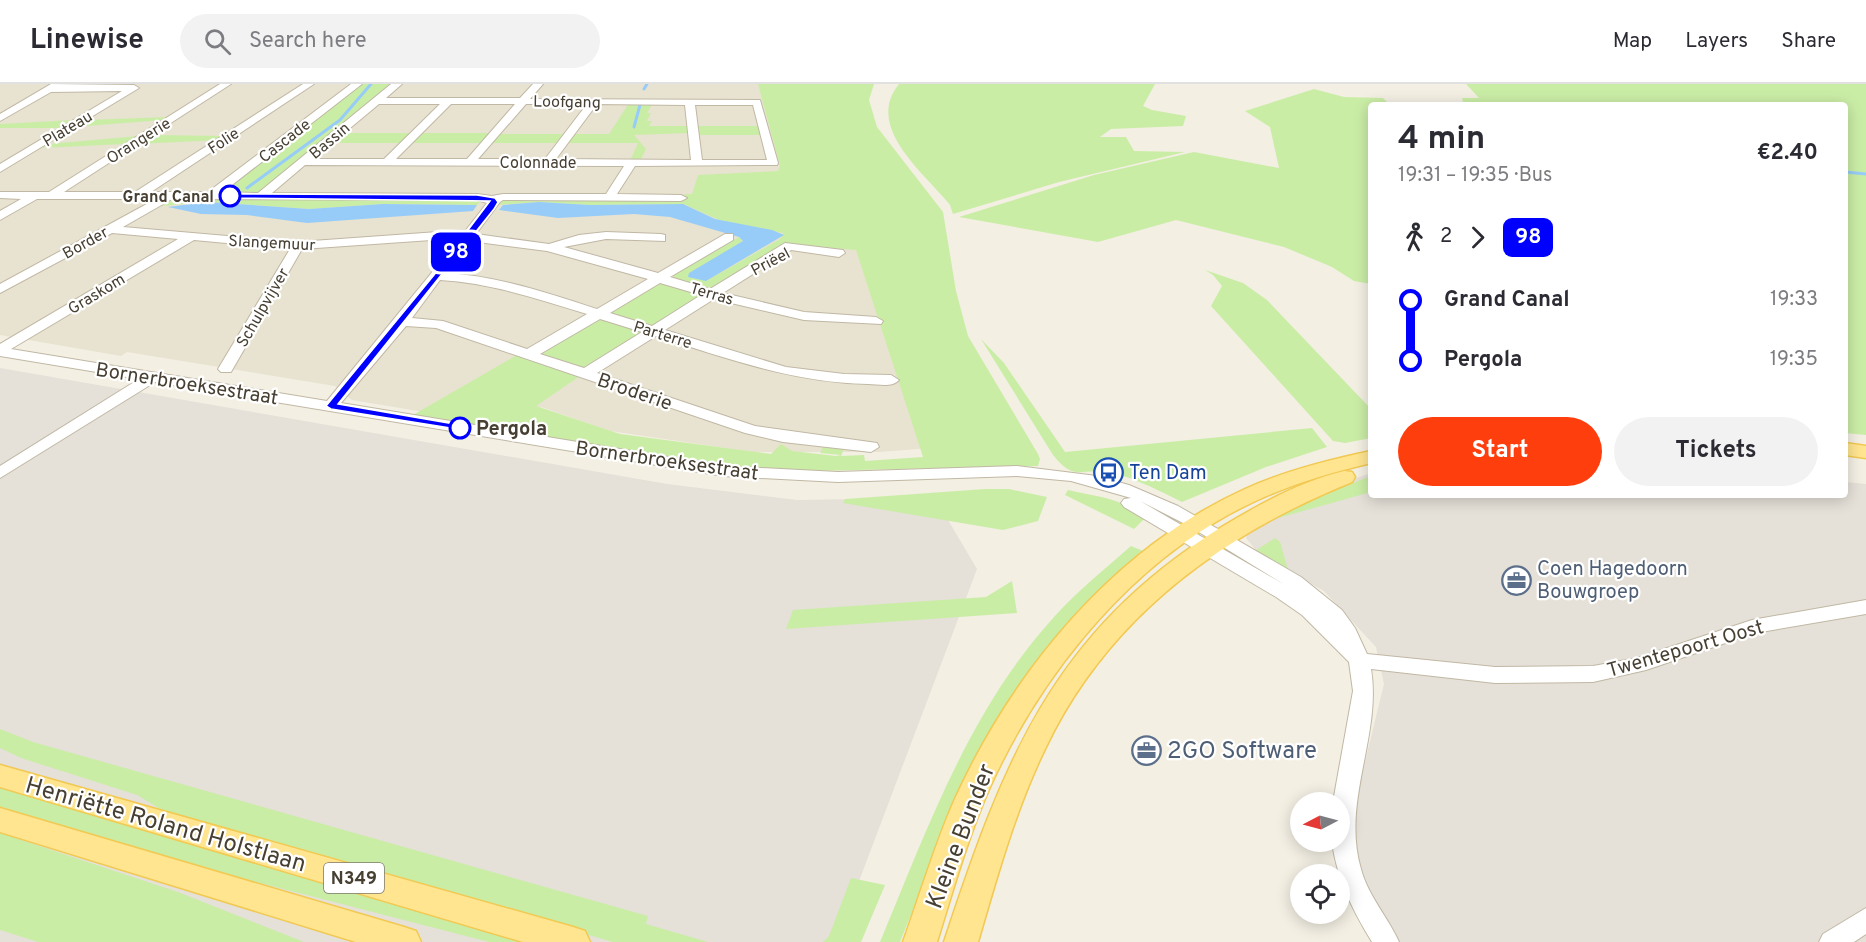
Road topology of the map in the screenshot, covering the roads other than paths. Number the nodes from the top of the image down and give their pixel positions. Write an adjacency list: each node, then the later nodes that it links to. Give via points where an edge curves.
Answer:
1 (226, 84): 23 (street, Orangerie)
2 (309, 84): 24 (street, Folie)
3 (357, 84): 26 (street, Cascade)
4 (397, 84): 7 (street, Bassin)
5 (538, 84): 9 (street)
6 (55, 87): 12 (street); 20 (street, Plateau, via 134,88)
7 (376, 101): 8 (street, Loofgang); 13 (street, Bassin)
8 (449, 101): 9 (street, Loofgang); 14 (street)
9 (524, 101): 10 (street, Loofgang); 15 (street)
10 (594, 102): 11 (street, Loofgang); 16 (street)
11 (690, 102): 18 (street); 19 (street, Loofgang, via 757,102)
12 (0, 118)
13 (303, 162): 14 (street, Colonnade); 27 (street, Bassin)
14 (387, 162): 15 (street, Colonnade)
15 (471, 162): 16 (street, Colonnade)
16 (548, 163): 17 (street, Colonnade)
17 (631, 163): 18 (street, Colonnade); 28 (street)
18 (697, 163): 19 (street, Colonnade)
19 (772, 163)
20 (0, 169)
21 (0, 195): 22 (street)
22 (33, 196): 23 (street); 31 (street)
23 (50, 196): 24 (street)
24 (137, 196): 25 (street)
25 (170, 196): 26 (street); 32 (street, Border)
26 (211, 196): 27 (street)
27 (261, 196): 30 (street)
28 (609, 198): 29 (street); 30 (street)
29 (681, 198)
30 (492, 200): 33 (street)
31 (0, 216)
32 (109, 229): 34 (street, Slangemuur); 42 (street, Border)
33 (469, 235): 37 (street, Slangemuur); 38 (street, Terras); 40 (street)
34 (192, 236): 37 (street, Slangemuur); 48 (street, Graskom)
35 (729, 237): 41 (street)
36 (661, 238): 38 (street, Terras, via 635,234 593,236)
37 (298, 246): 50 (street, Schulpvijver)
38 (552, 247): 41 (street, Terras)
39 (839, 253): 43 (street, Priëel, via 789,246)
40 (437, 276): 44 (street, Parterre, via 512,287); 45 (street)
41 (660, 278): 43 (street, Terras); 44 (street)
42 (0, 289)
43 (714, 293): 46 (street, Terras, via 780,312); 47 (street, Priëel)
44 (598, 314): 47 (street, Parterre); 49 (street)
45 (402, 321): 49 (street, Broderie, via 438,324); 54 (street)
46 (876, 321)
47 (652, 331): 51 (street, Priëel); 53 (street, Parterre, via 784,371)
48 (0, 351): 52 (street, Bornerbroeksestraat)
49 (529, 354): 51 (street, Broderie)
50 (226, 369)
51 (585, 374): 55 (street, Broderie, via 751,430)
52 (153, 377): 54 (street, Bornerbroeksestraat); 60 (street)
53 (891, 380)
54 (331, 406): 61 (street, Bornerbroeksestraat, via 723,471 801,477 1015,471 1053,476 1126,500)
55 (871, 447)
56 (1848, 451): 57 (main road)
57 (1866, 453)
58 (1368, 458): 61 (main road, via 1280,482 1247,496)
59 (1368, 469): 61 (main road)
60 (0, 473)
61 (1202, 535): 63 (street, via 1309,610); 69 (main road, Kleine Bunder, via 1137,570 1082,623 1034,683 1002,735 965,811); 70 (main road, Kleine Bunder, via 1112,628 1073,675 1019,774)
62 (1866, 607): 63 (street, Twentepoort Oost, via 1752,627 1639,665 1593,674 1495,675)
63 (1359, 660): 71 (street, via 1364,691 1342,823 1348,870 1365,909)
64 (0, 776): 68 (main road, Henriëtte Roland Holstlaan / N349)
65 (0, 820): 67 (main road, Henriëtte Roland Holstlaan / N349)
66 (1866, 920): 72 (street)
67 (404, 942)
68 (573, 942)
69 (920, 942)
70 (961, 942)
71 (1386, 942)
72 (1832, 942)

